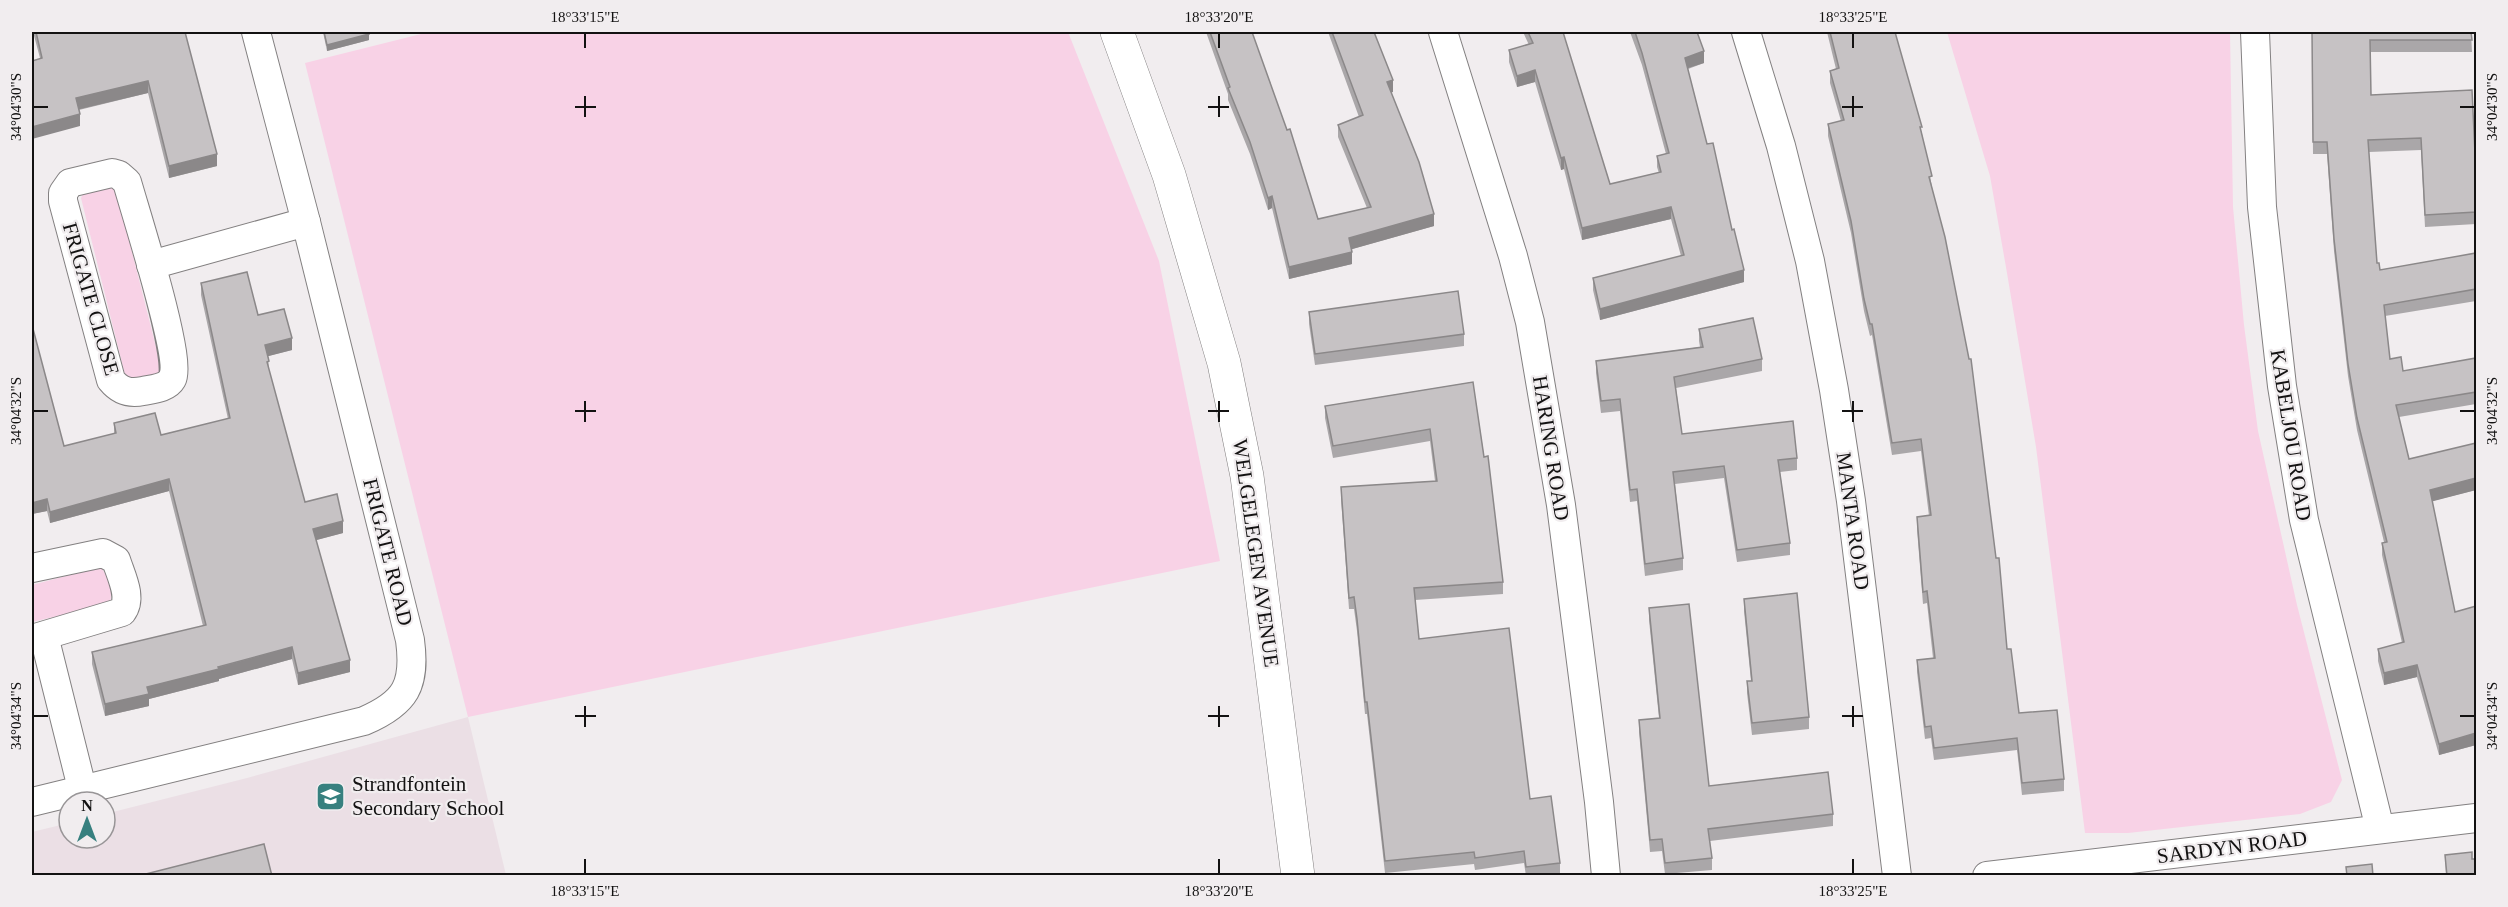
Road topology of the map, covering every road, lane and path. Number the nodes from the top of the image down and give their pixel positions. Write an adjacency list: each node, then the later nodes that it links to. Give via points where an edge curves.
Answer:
1 (255, 32): 6 (street, FRIGATE ROAD)
2 (1117, 32): 14 (street, WELGELEGEN AVENUE, via 1169,175 1224,363 1248,476)
3 (1443, 32): 15 (street, HARING ROAD, via 1530,322 1561,505)
4 (1746, 32): 16 (street, MANTA ROAD, via 1781,146 1810,261 1834,390)
5 (2255, 32): 13 (street, KABELJOU ROAD, via 2262,207 2282,386 2304,520)
6 (306, 222): 7 (street); 10 (street, FRIGATE ROAD, via 410,640 413,664 409,683 401,698 385,712 364,721)
7 (151, 265): 7 (street, FRIGATE CLOSE, via 174,370 172,379 164,386 128,392 117,388 111,380 63,201 65,187 112,173 124,178)
8 (32, 568): 9 (street, via 103,552 116,560 127,595 127,606 122,612)
9 (38, 638): 10 (street)
10 (82, 788): 11 (street, FRIGATE ROAD)
11 (32, 802)
12 (2476, 818): 13 (street, SARDYN ROAD)
13 (2380, 830): 17 (street, SARDYN ROAD)
14 (1299, 876)
15 (1606, 876)
16 (1897, 876)
17 (1987, 876)

